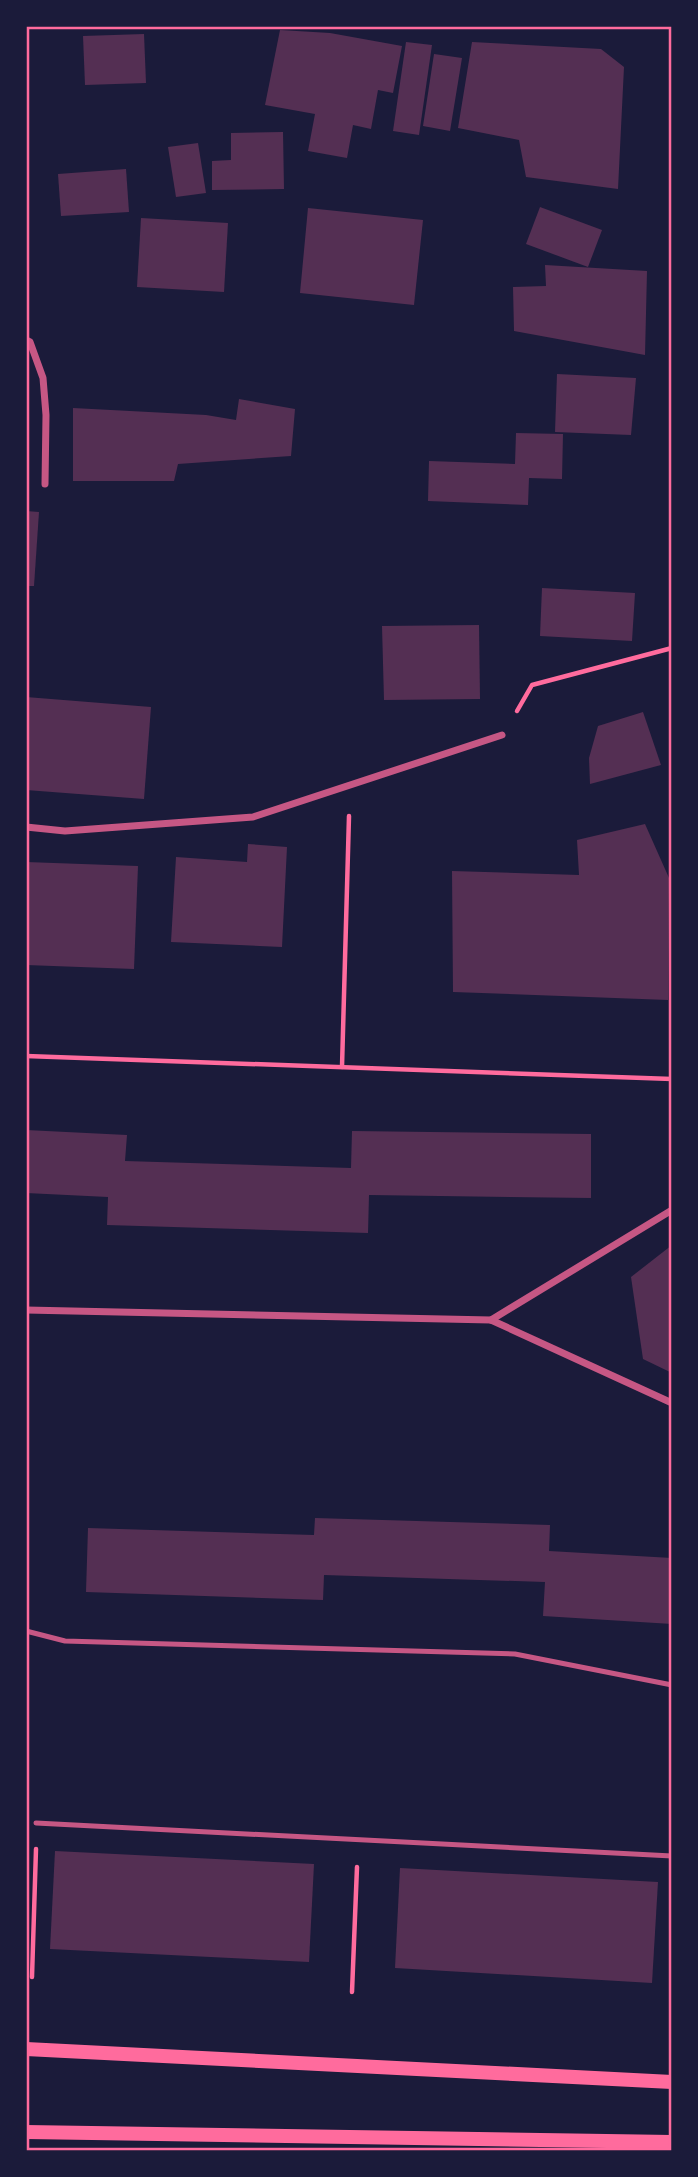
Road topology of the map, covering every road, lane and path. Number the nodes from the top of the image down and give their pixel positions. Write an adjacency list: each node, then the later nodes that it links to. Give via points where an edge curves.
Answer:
1 (26, 340): 2 (street, via 43,378)
2 (45, 484)
3 (672, 648): 4 (path, via 532,685)
4 (502, 736): 5 (street)
5 (349, 786): 6 (street, via 253,817 65,831); 8 (path)
6 (26, 827)
7 (26, 1056): 8 (path)
8 (342, 1067): 9 (path)
9 (672, 1079)
10 (672, 1210): 12 (street)
11 (26, 1310): 12 (street)
12 (491, 1320): 13 (street)
13 (672, 1403)
14 (26, 1631): 15 (lane, via 65,1641 515,1654)
15 (672, 1685)
16 (36, 1823): 17 (lane); 19 (path)
17 (358, 1839): 18 (lane); 20 (path)
18 (672, 1856)
19 (32, 1977)
20 (352, 1992)
21 (26, 2049): 22 (main road)
22 (672, 2082)
23 (26, 2132): 24 (main road)
24 (672, 2142)

